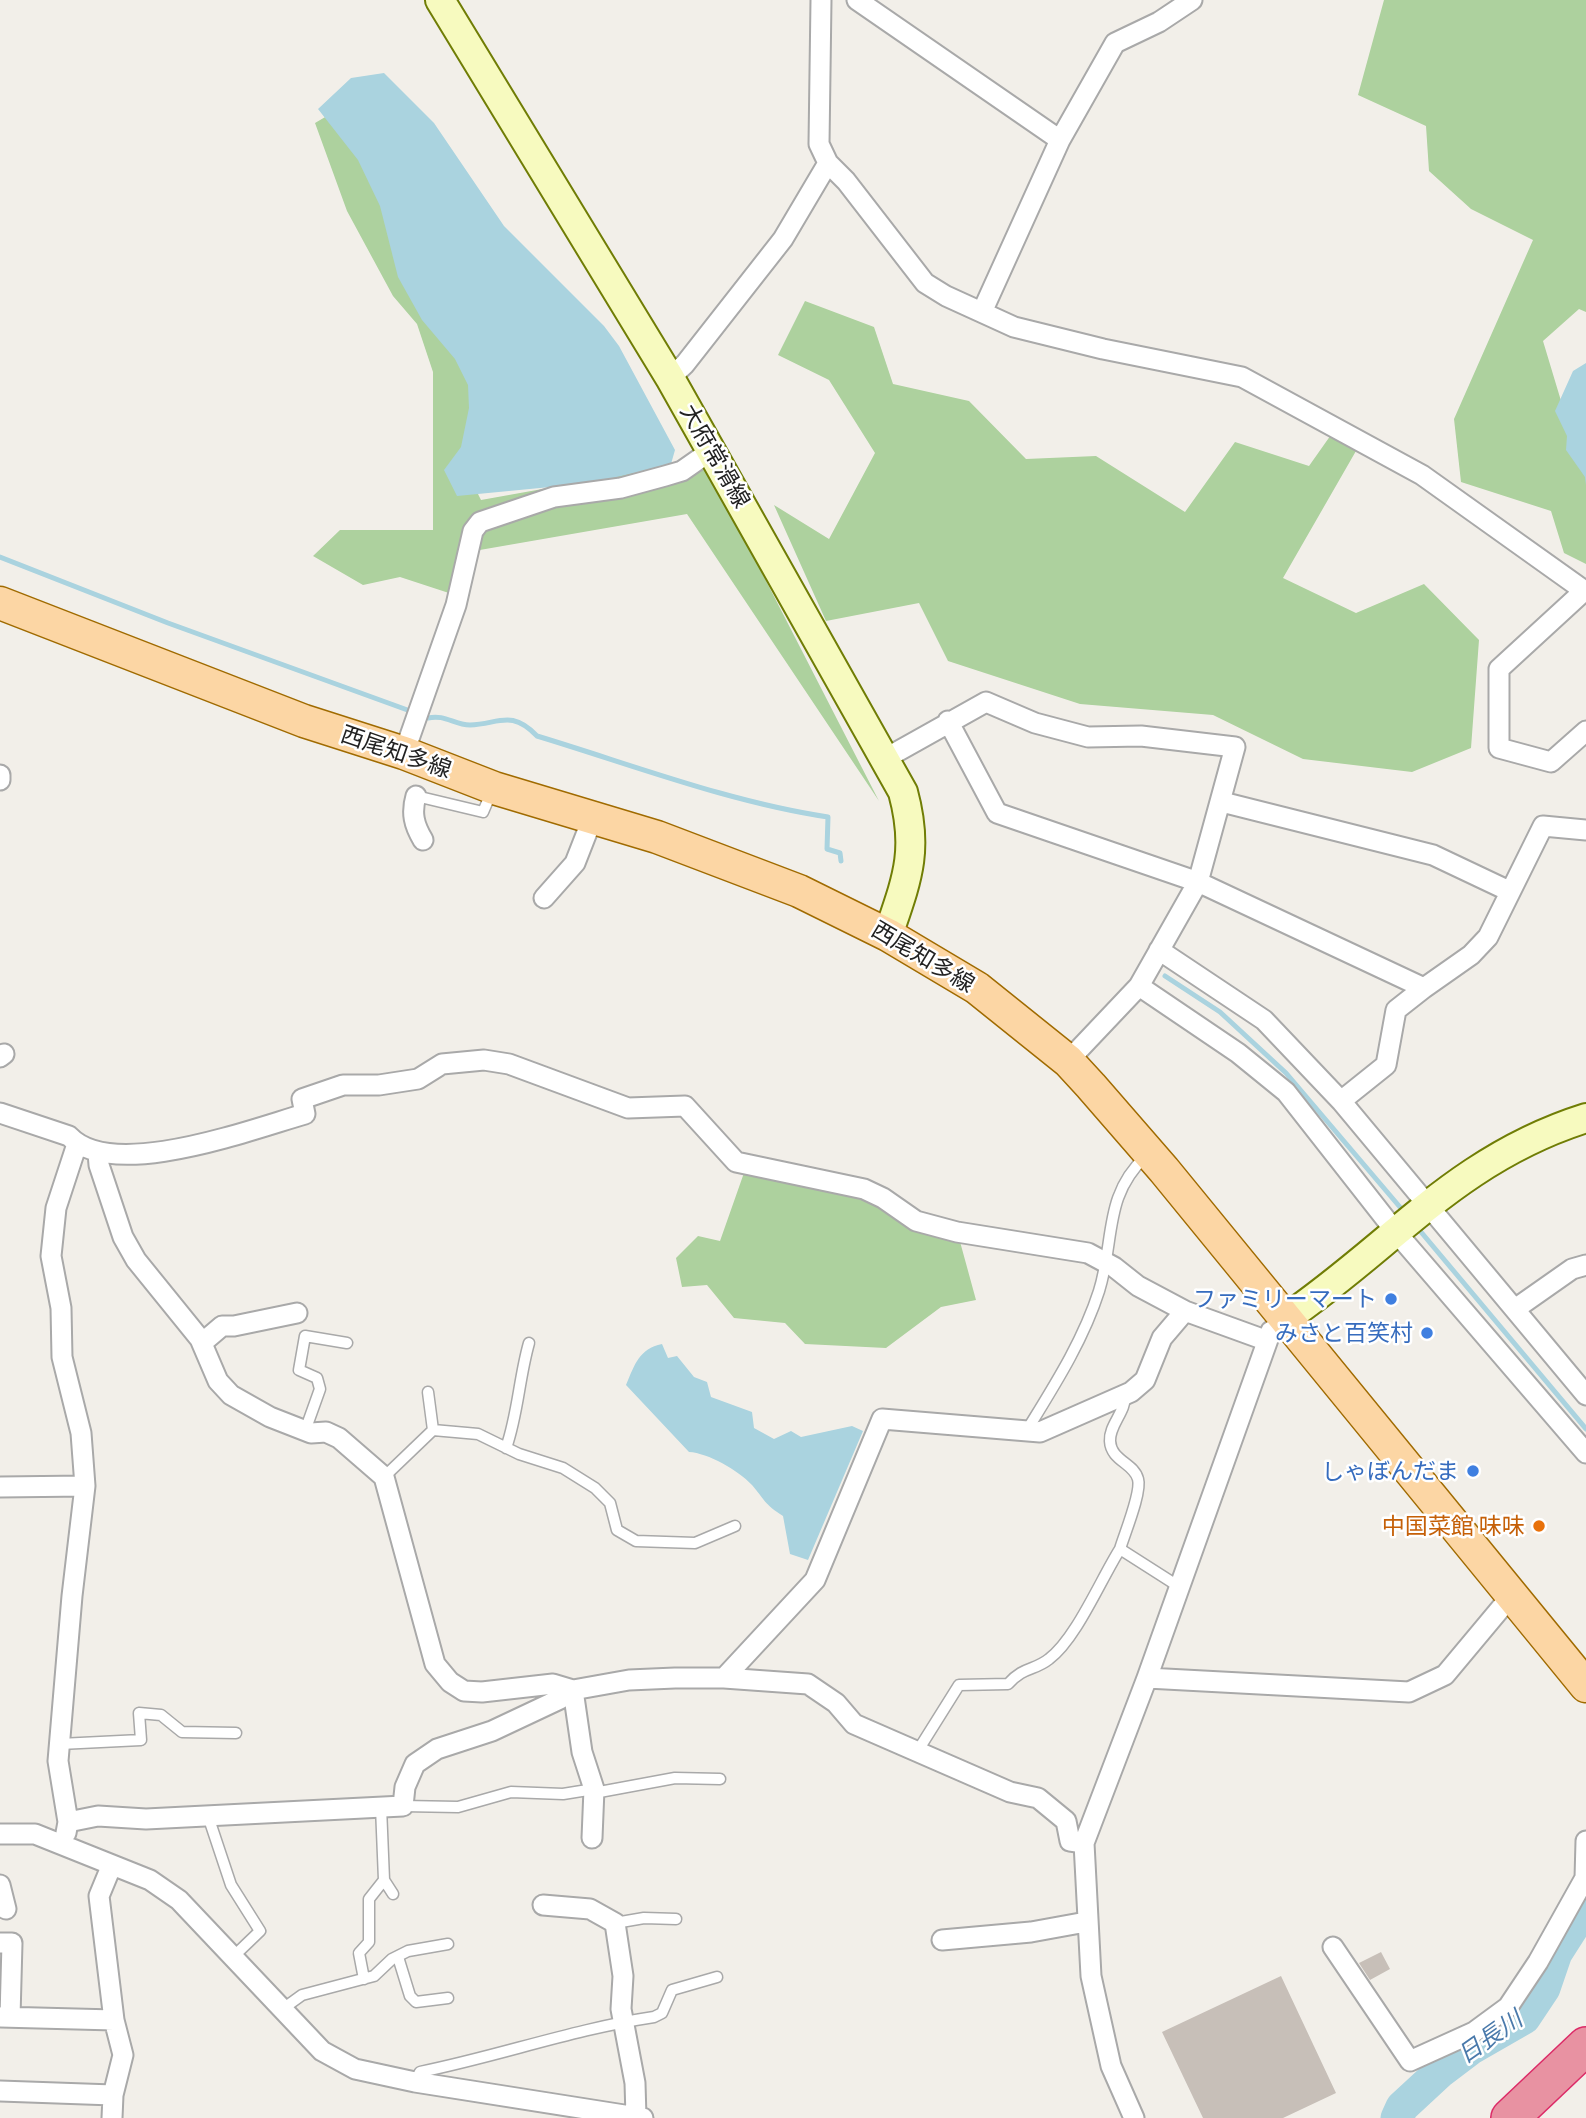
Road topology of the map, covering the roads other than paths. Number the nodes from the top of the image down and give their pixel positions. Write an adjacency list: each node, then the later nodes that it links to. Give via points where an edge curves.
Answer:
1 (440, 0): 8 (main road, 大府常滑線)
2 (821, 0): 6 (street, via 819,144)
3 (857, 0): 5 (street)
4 (1192, 0): 5 (street, via 1115,43)
5 (1060, 140): 7 (street)
6 (828, 163): 7 (street, via 925,283); 8 (street, via 783,239)
7 (982, 312): 10 (street, via 1014,327 1242,377 1422,475)
8 (670, 378): 9 (main road, 大府常滑線)
9 (712, 450): 14 (street, via 665,477 554,497 480,522 473,531 456,605); 15 (main road, 大府常滑線)
10 (1585, 592): 13 (street, via 1499,669 1499,748 1552,762)
11 (0, 603): 14 (main road, 西尾知多線, via 211,686)
12 (948, 721): 15 (street); 18 (street, via 986,702 1035,723 1088,737 1141,736 1235,747); 22 (street, via 997,813)
13 (1586, 732)
14 (404, 753): 16 (main road, 西尾知多線)
15 (886, 758): 25 (main road, 大府常滑線, via 903,792 912,827 912,858)
16 (494, 788): 17 (lane, via 484,812); 19 (main road, 西尾知多線)
17 (416, 796): 21 (street, via 412,809)
18 (1222, 802): 22 (street); 23 (street, via 1433,855)
19 (593, 817): 24 (street, via 575,863); 25 (main road, 西尾知多線, via 799,891)
20 (1586, 830): 23 (street, via 1543,826)
21 (423, 840)
22 (1198, 882): 26 (street); 28 (street)
23 (1509, 891): 28 (street, via 1488,937 1471,956)
24 (544, 898)
25 (888, 934): 29 (main road, 西尾知多線, via 977,988)
26 (1157, 954): 27 (street); 30 (street, via 1264,1020)
27 (1141, 984): 29 (street); 36 (street, via 1286,1092)
28 (1424, 988): 30 (street, via 1396,1010 1386,1065)
29 (1068, 1061): 35 (main road, 西尾知多線)
30 (1341, 1101): 36 (street)
31 (0, 1112): 33 (street, via 69,1136)
32 (1586, 1118): 36 (main road, via 1484,1163)
33 (77, 1144): 34 (street); 56 (street, via 56,1208 51,1256 61,1308 62,1357 81,1433)
34 (98, 1153): 37 (street, via 187,1148 305,1114 302,1099 343,1085 379,1086 418,1079 442,1064 484,1060 509,1064 628,1108 685,1107 736,1162 864,1189 916,1221 1031,1246 1088,1253); 43 (street, via 124,1237 136,1260)
35 (1149, 1153): 37 (lane, via 1123,1182); 42 (main road, 西尾知多線)
36 (1411, 1217): 39 (street); 42 (main road); 54 (street)
37 (1104, 1262): 40 (street); 51 (lane, via 1089,1317)
38 (1586, 1265): 39 (street, via 1572,1269)
39 (1515, 1309): 48 (street)
40 (1185, 1311): 42 (street); 47 (street, via 1162,1338 1146,1380)
41 (297, 1313): 43 (street, via 222,1326)
42 (1275, 1330): 60 (street); 61 (main road, 西尾知多線)
43 (202, 1343): 52 (street, via 218,1381 231,1395)
44 (347, 1343): 52 (lane, via 305,1336 299,1370 317,1378 320,1389)
45 (529, 1343): 53 (lane)
46 (428, 1392): 50 (lane)
47 (1128, 1394): 49 (lane, via 1132,1404); 51 (street, via 1040,1432); 59 (lane, via 1109,1437 1111,1450 1135,1473 1139,1485)
48 (1586, 1395)
49 (1122, 1426)
50 (433, 1430): 53 (lane, via 478,1434); 55 (lane)
51 (1027, 1430): 62 (street, via 882,1419 815,1580)
52 (305, 1431): 55 (street, via 339,1438)
53 (506, 1448): 58 (lane, via 563,1468 594,1488 610,1503 617,1530 636,1541 695,1543)
54 (1586, 1453)
55 (384, 1477): 65 (street, via 435,1664 450,1682 464,1691 553,1684)
56 (85, 1486): 57 (street); 67 (street)
57 (0, 1487)
58 (735, 1526)
59 (1120, 1549): 60 (lane); 68 (lane, via 1083,1616 1049,1660 1024,1669 1008,1684 958,1685)
60 (1178, 1586): 63 (street)
61 (1511, 1596): 63 (street, via 1444,1675 1409,1692); 64 (main road, 西尾知多線)
62 (724, 1678): 65 (street, via 629,1680); 68 (street, via 808,1684 836,1703 854,1724)
63 (1147, 1678): 78 (street)
64 (1586, 1686)
65 (569, 1690): 70 (street); 71 (street, via 560,1699 492,1731 438,1749 415,1764)
66 (236, 1733): 67 (lane, via 182,1732 161,1716 139,1713 141,1740)
67 (60, 1744): 74 (street, via 58,1763)
68 (917, 1752): 78 (street, via 1010,1792 1038,1798 1066,1821 1070,1841)
69 (720, 1780): 70 (lane, via 675,1778)
70 (594, 1791): 71 (lane, via 511,1792 457,1807); 76 (street)
71 (403, 1805): 72 (street)
72 (381, 1807): 73 (street); 81 (lane)
73 (208, 1816): 74 (street, via 146,1819 98,1815); 93 (lane, via 231,1885 260,1931)
74 (68, 1822): 79 (street)
75 (0, 1834): 79 (street, via 35,1834)
76 (592, 1838)
77 (1586, 1841): 92 (street, via 1585,1878 1508,2007 1474,2032 1410,2061)
78 (1084, 1843): 87 (street)
79 (63, 1844): 80 (street)
80 (111, 1867): 93 (street, via 150,1880 179,1900); 100 (street, via 99,1896)
81 (384, 1880): 83 (lane); 96 (lane, via 369,1899 369,1942 359,1953)
82 (0, 1885): 85 (street)
83 (393, 1894)
84 (543, 1905): 88 (street, via 590,1909)
85 (6, 1909)
86 (676, 1919): 88 (lane)
87 (1086, 1922): 89 (street); 108 (street, via 1091,1976 1111,2067)
88 (615, 1923): 101 (street)
89 (942, 1940)
90 (0, 1943): 99 (street, via 12,1943)
91 (448, 1944): 94 (lane)
92 (1333, 1947)
93 (234, 1955): 98 (street)
94 (398, 1957): 96 (lane); 97 (lane, via 410,1997 416,2002)
95 (717, 1977): 101 (lane, via 672,1990 662,2014)
96 (364, 1979): 98 (lane, via 302,1995)
97 (448, 1998)
98 (284, 2008): 103 (street, via 322,2051 355,2069)
99 (5, 2017): 100 (street)
100 (114, 2020): 105 (street, via 123,2055)
101 (624, 2022): 103 (lane, via 420,2072); 107 (street)
102 (1586, 2046): 109 (highway)
103 (415, 2082): 107 (street)
104 (0, 2091): 105 (street)
105 (113, 2095): 106 (street)
106 (112, 2118)
107 (639, 2118)
108 (1134, 2118)
109 (1510, 2118)

